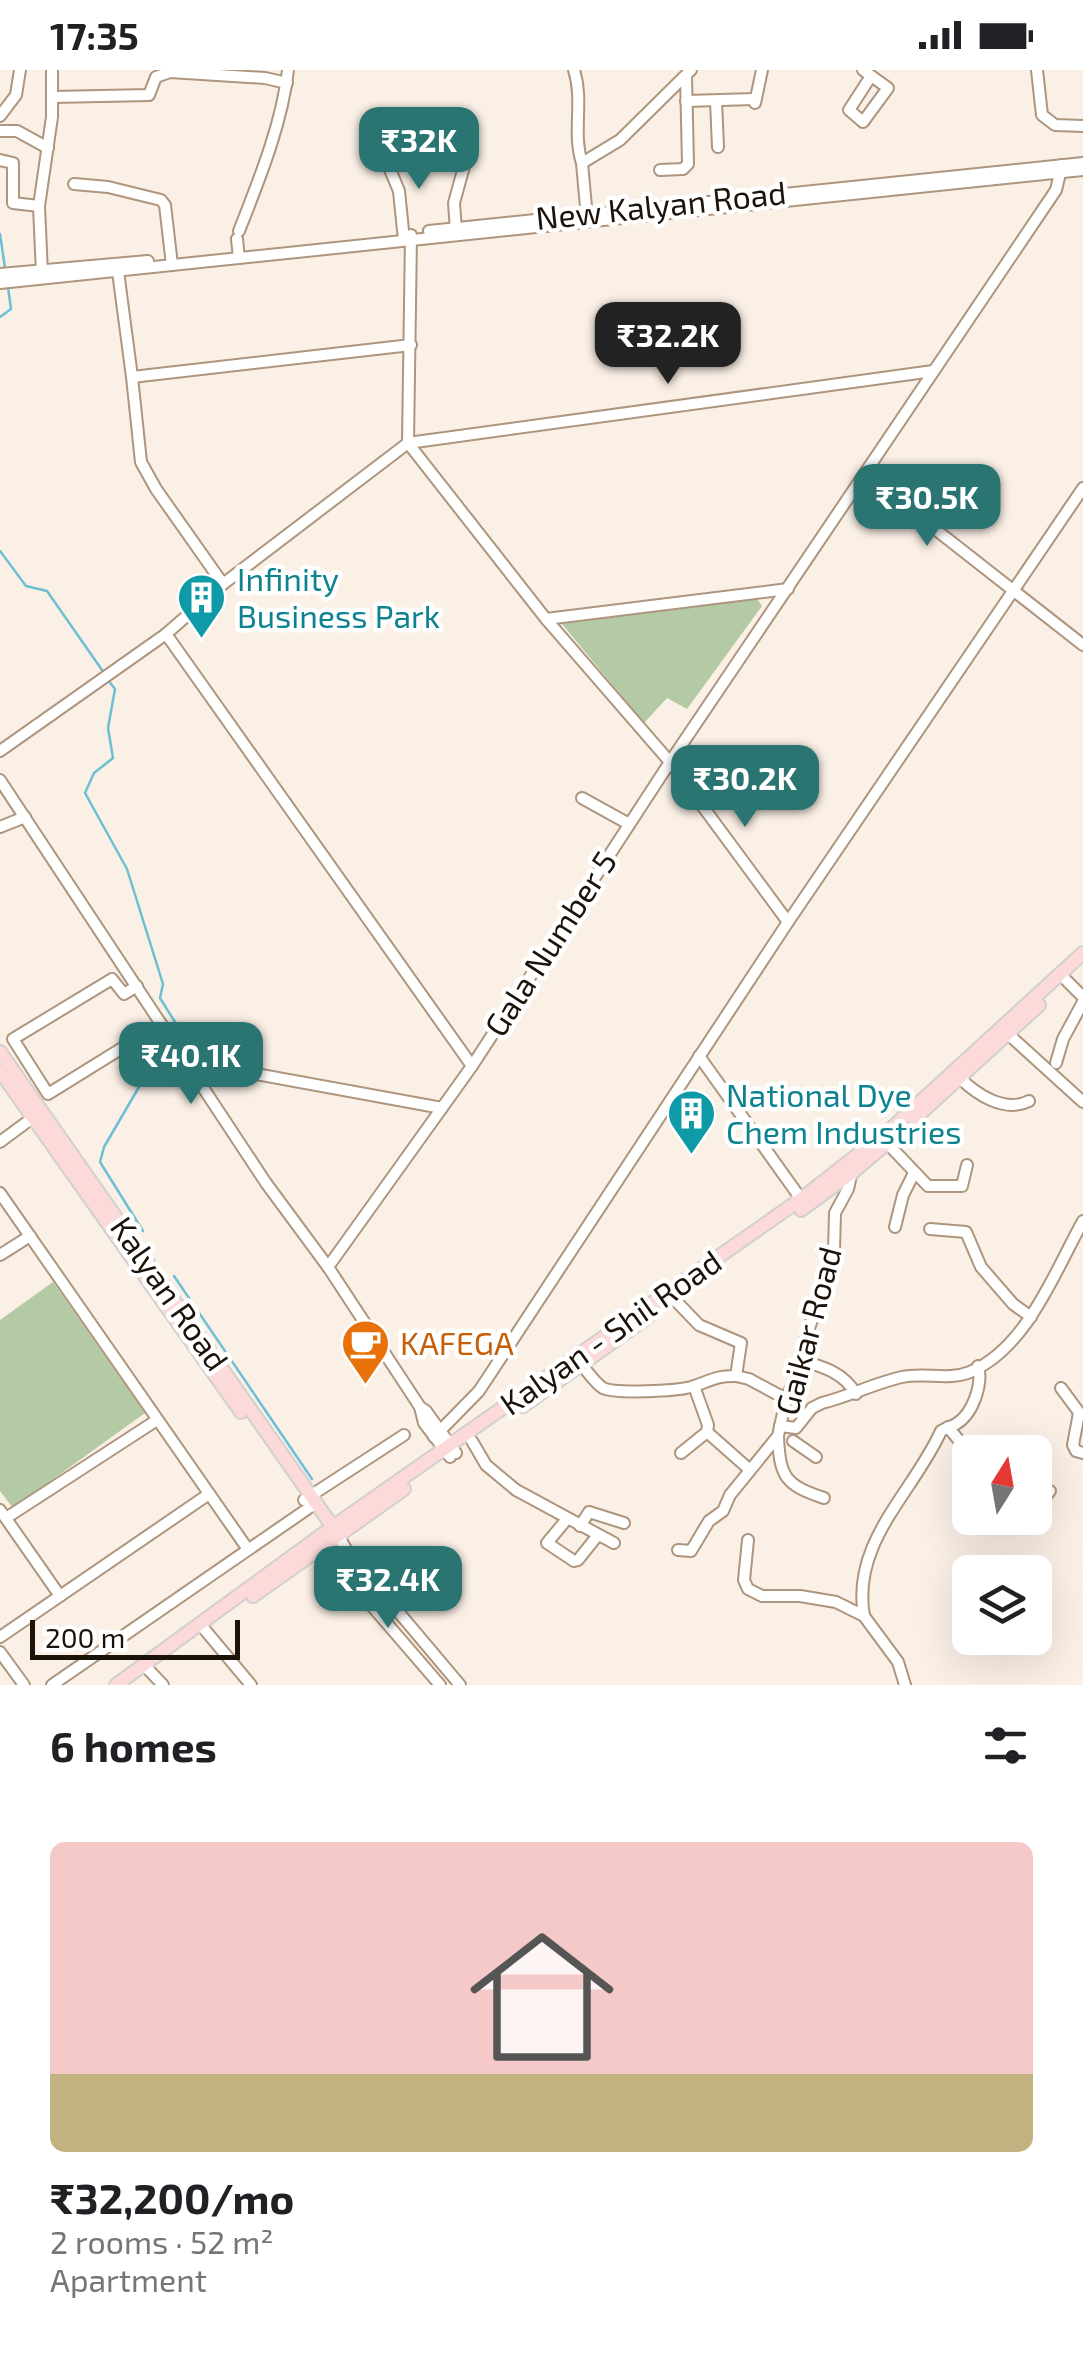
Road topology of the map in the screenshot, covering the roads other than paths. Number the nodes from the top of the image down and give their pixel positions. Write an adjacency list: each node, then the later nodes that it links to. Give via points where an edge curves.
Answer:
1 (20, 70): 12 (street, via 16,95)
2 (52, 70): 9 (street)
3 (288, 70): 8 (street)
4 (574, 70): 20 (street, via 575,142)
5 (762, 70): 10 (street, via 755,103)
6 (1037, 70): 13 (street, via 1042,115 1055,124)
7 (691, 72): 11 (street); 20 (street, via 620,140)
8 (287, 83): 9 (street, via 170,72 156,76 149,94); 31 (street, via 238,235)
9 (53, 97): 15 (street)
10 (716, 100): 11 (street); 16 (street)
11 (686, 102): 23 (street, via 687,166)
12 (0, 116)
13 (1083, 126)
14 (0, 131): 15 (street, via 17,131)
15 (48, 148): 26 (street)
16 (718, 148)
17 (384, 155): 29 (street)
18 (3, 161): 25 (street, via 6,186); 26 (street, via 13,164 13,203)
19 (465, 163): 28 (street, via 454,203)
20 (582, 163): 27 (street)
21 (1083, 166): 22 (street, New Kalyan Road)
22 (1062, 169): 27 (street, New Kalyan Road); 38 (street, Gala Number 5, via 1056,190)
23 (660, 170)
24 (74, 184): 32 (street, via 161,200)
25 (0, 192)
26 (39, 206): 35 (street)
27 (587, 218): 28 (street, New Kalyan Road)
28 (456, 232): 29 (street, New Kalyan Road)
29 (407, 237): 30 (street, New Kalyan Road); 37 (street)
30 (351, 244): 31 (street); 31 (street)
31 (238, 256): 32 (street)
32 (172, 262): 33 (street)
33 (118, 267): 35 (street); 39 (street)
34 (0, 274): 35 (street)
35 (42, 275): 36 (street)
36 (0, 283)
37 (411, 345): 39 (street); 40 (street)
38 (934, 371): 40 (street); 41 (street, Gala Number 5)
39 (132, 376): 43 (street, via 141,462)
40 (408, 443): 43 (street); 46 (street)
41 (866, 475): 44 (street, Gala Number 5); 45 (street)
42 (1083, 488): 45 (street)
43 (223, 584): 47 (street)
44 (788, 589): 46 (street); 50 (street, Gala Number 5)
45 (1013, 591): 48 (street); 56 (street)
46 (546, 619): 50 (street)
47 (166, 634): 49 (street); 68 (street)
48 (1083, 645)
49 (0, 751)
50 (670, 762): 54 (street, Gala Number 5); 56 (street)
51 (0, 780): 53 (street)
52 (582, 798): 54 (street)
53 (25, 817): 55 (street); 60 (street)
54 (629, 824): 68 (street, Gala Number 5)
55 (0, 827)
56 (788, 922): 65 (street)
57 (1083, 953): 78 (main road, Kalyan - Shil Road)
58 (1083, 964): 59 (main road, Kalyan - Shil Road)
59 (1066, 980): 61 (street); 63 (main road, Kalyan - Shil Road)
60 (137, 986): 62 (street); 62 (street, via 124,994 112,979 13,1039 48,1094)
61 (1083, 999): 67 (street)
62 (161, 1024): 66 (street)
63 (1008, 1034): 70 (main road, Kalyan - Shil Road); 72 (street)
64 (0, 1052): 74 (main road, Kalyan Road)
65 (699, 1056): 81 (street); 106 (street, via 479,1392)
66 (185, 1061): 73 (street); 88 (street)
67 (1056, 1063)
68 (472, 1066): 73 (street, Gala Number 5)
69 (0, 1071): 74 (main road, Kalyan Road)
70 (960, 1078): 71 (street, via 998,1103); 76 (main road, Kalyan - Shil Road)
71 (1029, 1101)
72 (1083, 1102)
73 (442, 1108): 88 (street, Gala Number 5)
74 (37, 1114): 75 (street); 119 (main road, Kalyan Road)
75 (0, 1142)
76 (886, 1143): 78 (main road, Kalyan - Shil Road); 79 (street)
77 (967, 1165): 79 (street, via 962,1186 928,1186)
78 (850, 1168): 81 (main road, Kalyan - Shil Road); 89 (main road, Kalyan - Shil Road); 92 (street, Gaikar Road)
79 (914, 1172): 83 (street)
80 (0, 1193): 85 (street)
81 (801, 1199): 91 (main road, Kalyan - Shil Road)
82 (1083, 1221): 86 (street)
83 (895, 1226)
84 (930, 1229): 90 (street, via 966,1232 982,1267)
85 (30, 1236): 87 (street); 101 (street)
86 (1079, 1238): 90 (street)
87 (0, 1255)
88 (328, 1267): 106 (street)
89 (674, 1298): 91 (main road, Kalyan - Shil Road); 95 (street, via 699,1326 741,1343)
90 (1031, 1316): 94 (street)
91 (638, 1318): 93 (main road, Kalyan - Shil Road); 111 (main road, Kalyan - Shil Road)
92 (803, 1361): 98 (street, via 826,1367); 99 (street, Gaikar Road)
93 (581, 1364): 96 (street, via 615,1391); 109 (main road, Kalyan - Shil Road)
94 (978, 1366): 98 (street, Gaikar Road, via 955,1375 887,1380); 103 (street, via 982,1381 974,1398 958,1424)
95 (736, 1376): 96 (street); 99 (street)
96 (694, 1386): 105 (street)
97 (1061, 1388): 100 (street)
98 (856, 1394): 102 (street, Gaikar Road, via 812,1408)
99 (786, 1399): 104 (street, Gaikar Road)
100 (1081, 1414): 114 (street, via 1073,1445)
101 (157, 1420): 117 (street); 120 (street)
102 (796, 1428): 104 (street, Gaikar Road); 110 (street)
103 (944, 1429): 108 (street); 134 (street, via 871,1546)
104 (779, 1431): 116 (street); 118 (street, via 780,1466 791,1485)
105 (707, 1432): 112 (street); 116 (street)
106 (438, 1434): 111 (street)
107 (404, 1435): 119 (street)
108 (952, 1437)
109 (472, 1441): 111 (main road, Kalyan - Shil Road); 121 (street, via 486,1465 516,1490)
110 (793, 1441): 113 (street); 115 (street)
111 (450, 1452): 125 (main road, Kalyan - Shil Road)
112 (681, 1453)
113 (789, 1454)
114 (1083, 1454)
115 (816, 1457)
116 (750, 1470): 129 (street, via 691,1551)
117 (208, 1494): 128 (street); 132 (street)
118 (824, 1498)
119 (310, 1501): 125 (main road, Kalyan Road); 128 (street)
120 (3, 1514): 132 (street)
121 (566, 1519): 123 (street); 124 (street, via 547,1543 574,1560)
122 (624, 1523): 123 (street, via 588,1512)
123 (580, 1526): 124 (street)
124 (598, 1535): 127 (street)
125 (330, 1536): 130 (street); 131 (street); 136 (main road, Kalyan - Shil Road); 139 (main road, Kalyan - Shil Road)
126 (748, 1540): 134 (street, via 748,1589 836,1602)
127 (614, 1543)
128 (247, 1548): 142 (street)
129 (678, 1550)
130 (347, 1551): 131 (street); 133 (street)
131 (335, 1561): 135 (street)
132 (60, 1596): 137 (street)
133 (396, 1610): 135 (street); 148 (street)
134 (864, 1616): 140 (street)
135 (385, 1620): 147 (street)
136 (205, 1630): 139 (main road, Kalyan - Shil Road); 146 (street)
137 (0, 1638)
138 (0, 1652): 141 (street)
139 (146, 1668): 143 (main road, Kalyan - Shil Road); 144 (main road, Kalyan - Shil Road); 145 (street)
140 (906, 1684)
141 (24, 1685)
142 (52, 1685)
143 (116, 1685)
144 (129, 1685)
145 (163, 1685)
146 (251, 1685)
147 (440, 1685)
148 (460, 1685)

